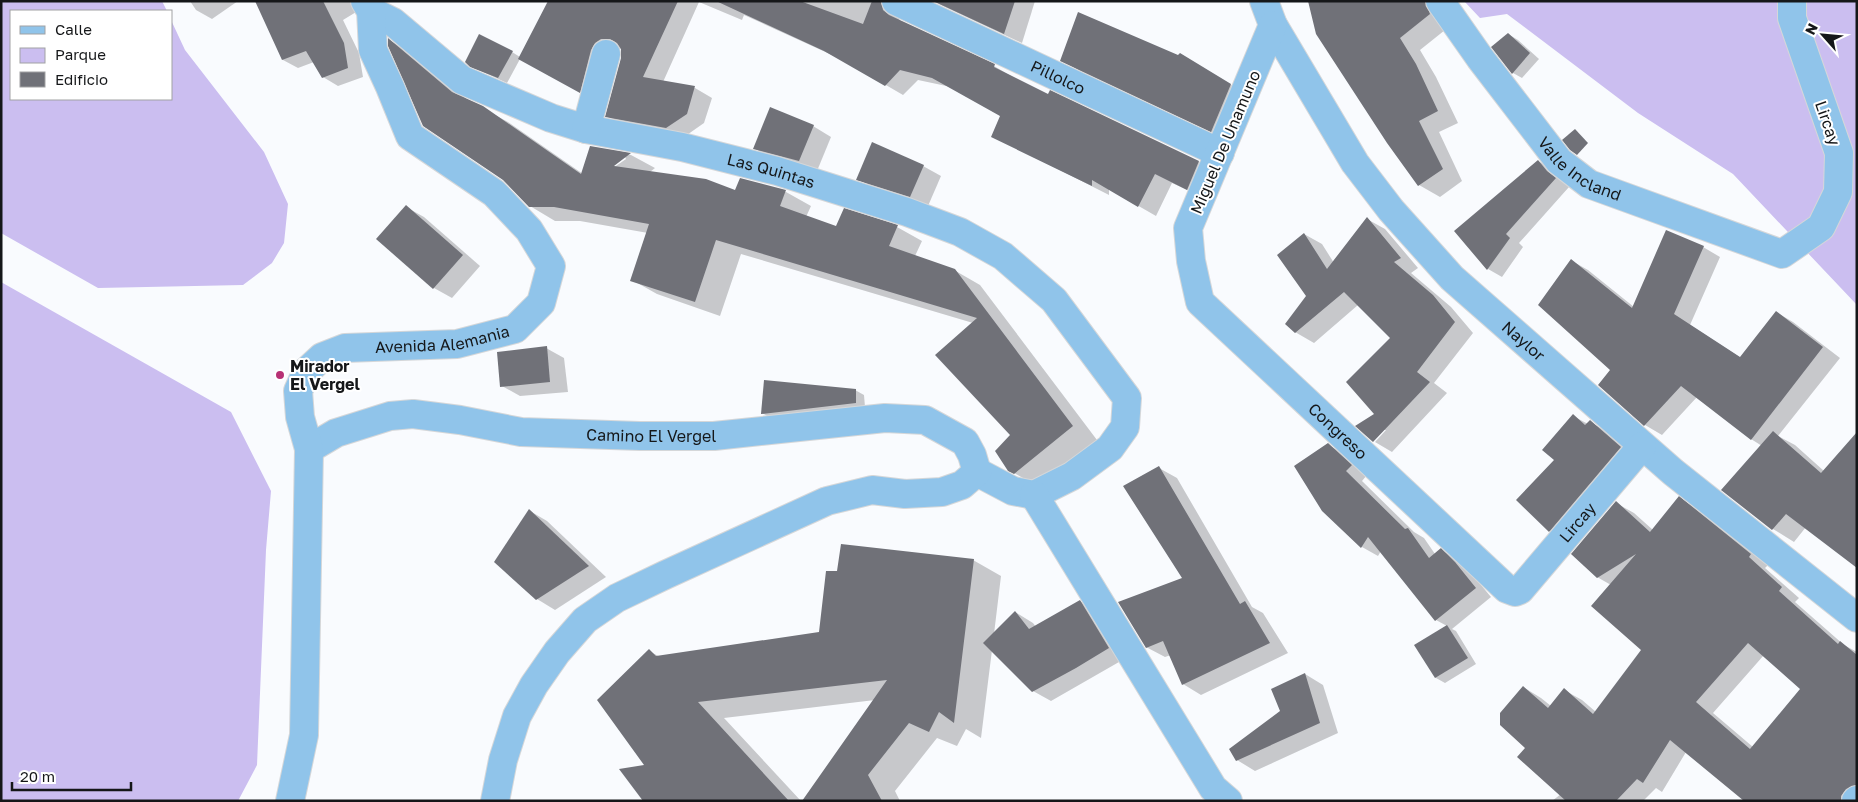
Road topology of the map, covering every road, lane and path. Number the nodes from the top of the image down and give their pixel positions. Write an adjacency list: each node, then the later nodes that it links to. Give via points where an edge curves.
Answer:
1 (896, 1): 8 (street, Pillolco)
2 (1440, 1): 9 (street, Valle Incland, via 1529,124 1565,167 1589,184)
3 (1792, 1): 9 (street, Lircay, via 1792,18 1839,153 1838,192 1821,227)
4 (368, 6): 7 (street, Las Quintas, via 393,22 462,80 551,118); 12 (street, Avenida Alemania, via 373,50 410,136 494,193 529,230 551,266 541,303 515,329 457,344 345,348 322,357 307,371 298,391 300,417)
5 (1268, 13): 8 (street, Miguel De Unamuno); 11 (street, Naylor, via 1355,163 1391,210 1452,278)
6 (606, 54): 7 (street)
7 (586, 129): 14 (street, Las Quintas, via 682,147 777,172 907,212 960,232 1002,256 1054,300 1127,398 1125,427 1110,448 1072,476)
8 (1220, 153): 10 (street, Miguel De Unamuno, via 1188,228)
9 (1782, 254)
10 (1191, 261): 15 (street, Congreso, via 1200,302)
11 (1642, 446): 15 (street, Lircay, via 1520,590); 16 (street, Naylor)
12 (309, 448): 13 (street, Camino El Vergel, via 336,433 390,416 414,414 520,432 640,436 714,436 885,418 925,420 965,442); 17 (street, Avenida Alemania, via 304,735)
13 (977, 472): 14 (street, via 1013,491); 18 (street, via 962,485 942,492 906,494 872,490 828,501 617,598 586,620 534,686 517,716 503,760)
14 (1034, 495): 19 (street, via 1212,788)
15 (1507, 589)
16 (1857, 618)
17 (290, 801)
18 (495, 801)
19 (1228, 801)

